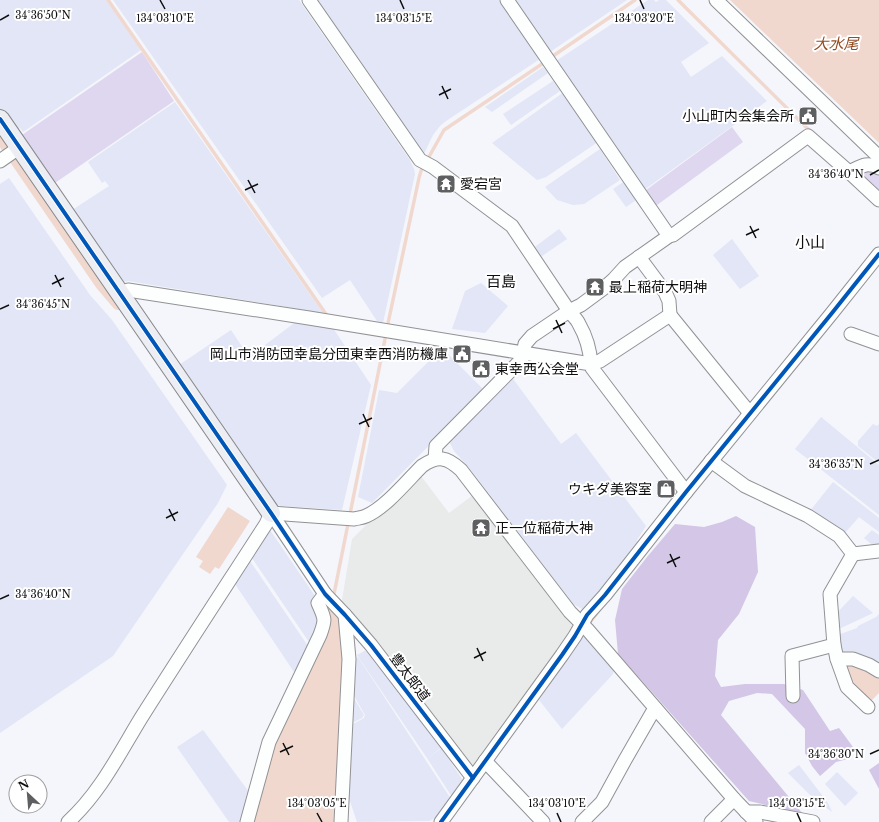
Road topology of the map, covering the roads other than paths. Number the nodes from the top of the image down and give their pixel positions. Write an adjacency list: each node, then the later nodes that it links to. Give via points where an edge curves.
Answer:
1 (309, 0): 15 (street, via 420,160 512,226)
2 (507, 0): 11 (street)
3 (716, 0): 6 (street)
4 (0, 118): 5 (street)
5 (20, 147): 7 (street); 14 (street)
6 (879, 157)
7 (0, 161)
8 (879, 168): 9 (street, via 869,164)
9 (849, 172): 10 (street); 11 (street, via 808,136 673,235)
10 (879, 200)
11 (668, 236): 13 (street)
12 (879, 254): 21 (street)
13 (639, 257): 15 (street, via 604,288); 16 (street, via 665,292)
14 (120, 293): 19 (street, via 128,290 387,330); 25 (street)
15 (569, 311): 19 (street, via 532,336); 20 (street, via 579,323)
16 (670, 313): 20 (street, via 600,361); 21 (street)
17 (851, 334): 18 (street)
18 (879, 344)
19 (524, 348): 20 (street); 22 (street, via 522,359 436,446)
20 (591, 360): 24 (street, via 592,368)
21 (750, 413): 23 (street)
22 (435, 459): 25 (street, via 422,466 385,503 364,517); 29 (street, via 446,460 461,470 570,612)
23 (711, 461): 24 (street); 27 (street, via 745,486 808,516 839,536)
24 (686, 492): 29 (street, via 587,615)
25 (269, 518): 28 (street); 40 (street, via 98,788)
26 (879, 551): 27 (street)
27 (853, 554): 30 (street, via 830,594)
28 (330, 601): 37 (street, 豊太郎道, via 372,645); 41 (street, via 318,603 324,620 320,636 269,742); 42 (street, via 349,660)
29 (584, 626): 35 (street); 36 (street)
30 (834, 645): 31 (street); 33 (street, via 792,656)
31 (837, 659): 32 (street, via 854,659); 34 (street, via 847,688)
32 (879, 671)
33 (793, 696)
34 (868, 707)
35 (656, 709): 38 (street); 45 (street, via 602,802)
36 (485, 761): 37 (street); 44 (street)
37 (473, 778): 43 (street)
38 (734, 799): 39 (street); 46 (street)
39 (746, 812): 47 (street); 48 (street, via 760,812)
40 (68, 822)
41 (248, 822)
42 (341, 822)
43 (441, 822)
44 (543, 822)
45 (582, 822)
46 (711, 822)
47 (756, 822)
48 (812, 822)

